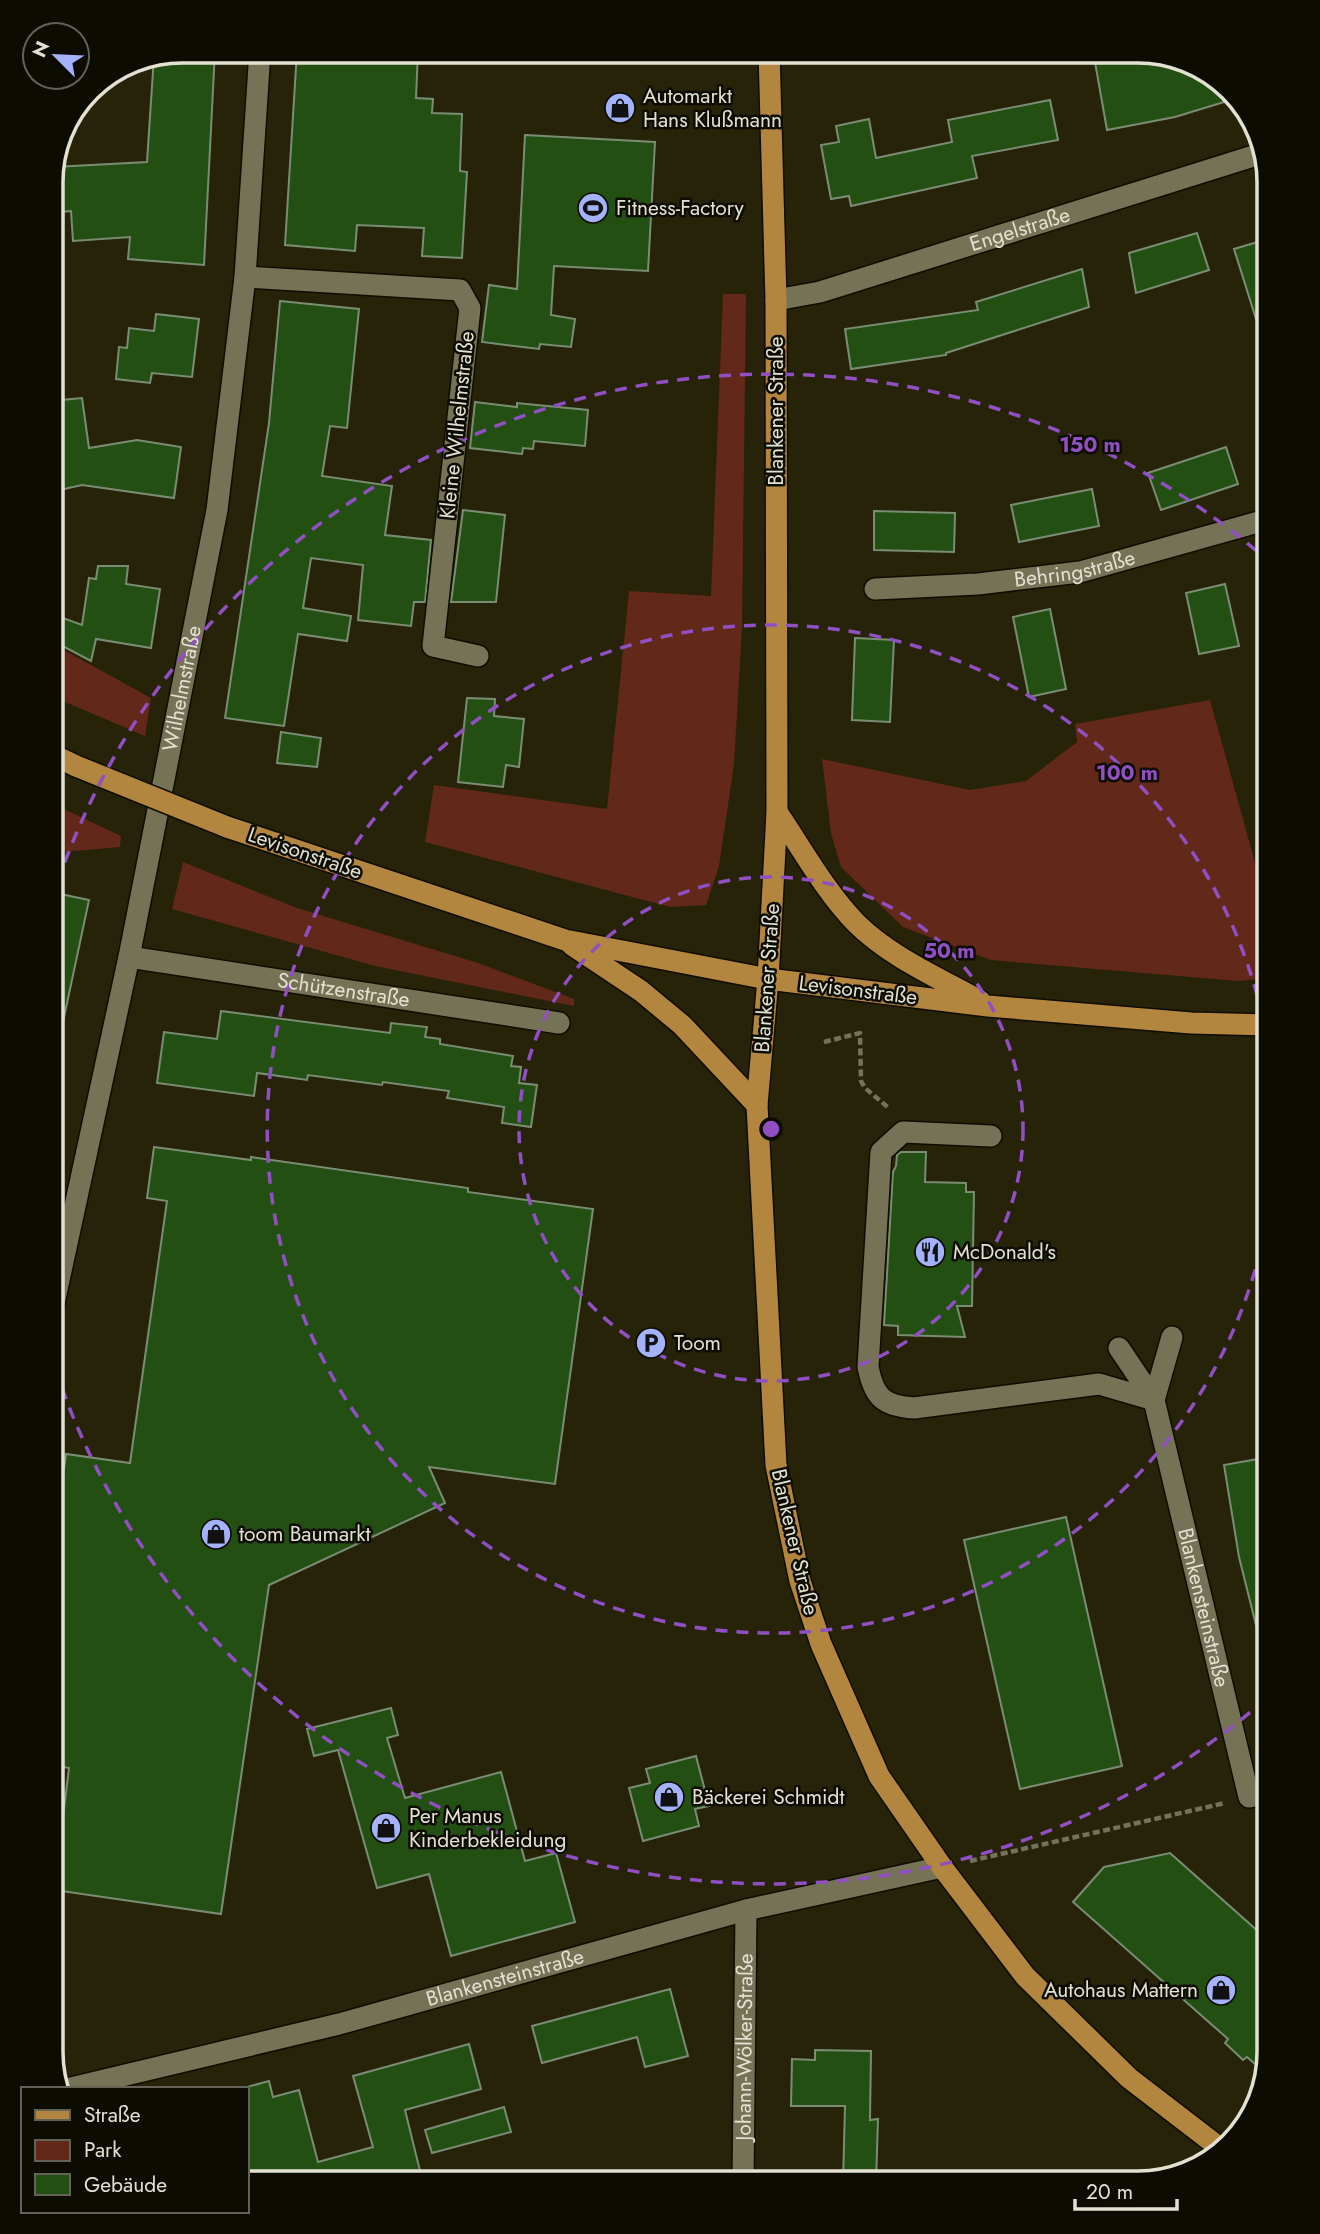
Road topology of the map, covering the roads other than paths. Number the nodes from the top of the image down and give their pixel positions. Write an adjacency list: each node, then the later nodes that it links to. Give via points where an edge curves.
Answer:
1 (259, 63): 4 (street, Wilhelmstraße)
2 (769, 63): 5 (main road, Blankener Straße)
3 (1254, 156): 5 (street, Engelstraße, via 820,292)
4 (245, 277): 8 (street, Kleine Wilhelmstraße, via 460,290 470,307 433,646); 12 (street, Wilhelmstraße, via 217,510)
5 (776, 300): 10 (main road, Blankener Straße)
6 (1257, 523): 7 (street, Behringstraße, via 1080,572 978,584)
7 (875, 589)
8 (478, 656)
9 (63, 760): 11 (main road, Levisonstraße, bridge, via 227,827)
10 (777, 812): 13 (main road, Blankener Straße); 14 (main road, Levisonstraße, via 856,923 889,949)
11 (565, 940): 13 (main road, Levisonstraße); 17 (main road, Levisonstraße, via 682,1025)
12 (129, 957): 15 (street, Schützenstraße); 19 (street, Wilhelmstraße)
13 (768, 979): 14 (main road, Levisonstraße); 17 (main road, Blankener Straße)
14 (988, 1006): 16 (main road, Levisonstraße)
15 (559, 1023)
16 (1257, 1025)
17 (757, 1105): 24 (main road, Blankener Straße, via 776,1465 800,1581 821,1644 879,1776)
18 (991, 1136): 22 (street, via 903,1132 881,1152 868,1367 872,1388 884,1401 914,1408 1099,1384)
19 (63, 1262)
20 (1172, 1337): 22 (street)
21 (1119, 1348): 22 (street)
22 (1154, 1400): 23 (street, Blankensteinstraße)
23 (1257, 1787)
24 (942, 1867): 25 (street, Blankensteinstraße); 27 (main road, Blankener Straße, via 1025,1976 1129,2078)
25 (746, 1910): 26 (street, Blankensteinstraße, via 339,2024); 28 (street, Johann-Wölker-Straße)
26 (75, 2087)
27 (1214, 2143)
28 (743, 2171)

